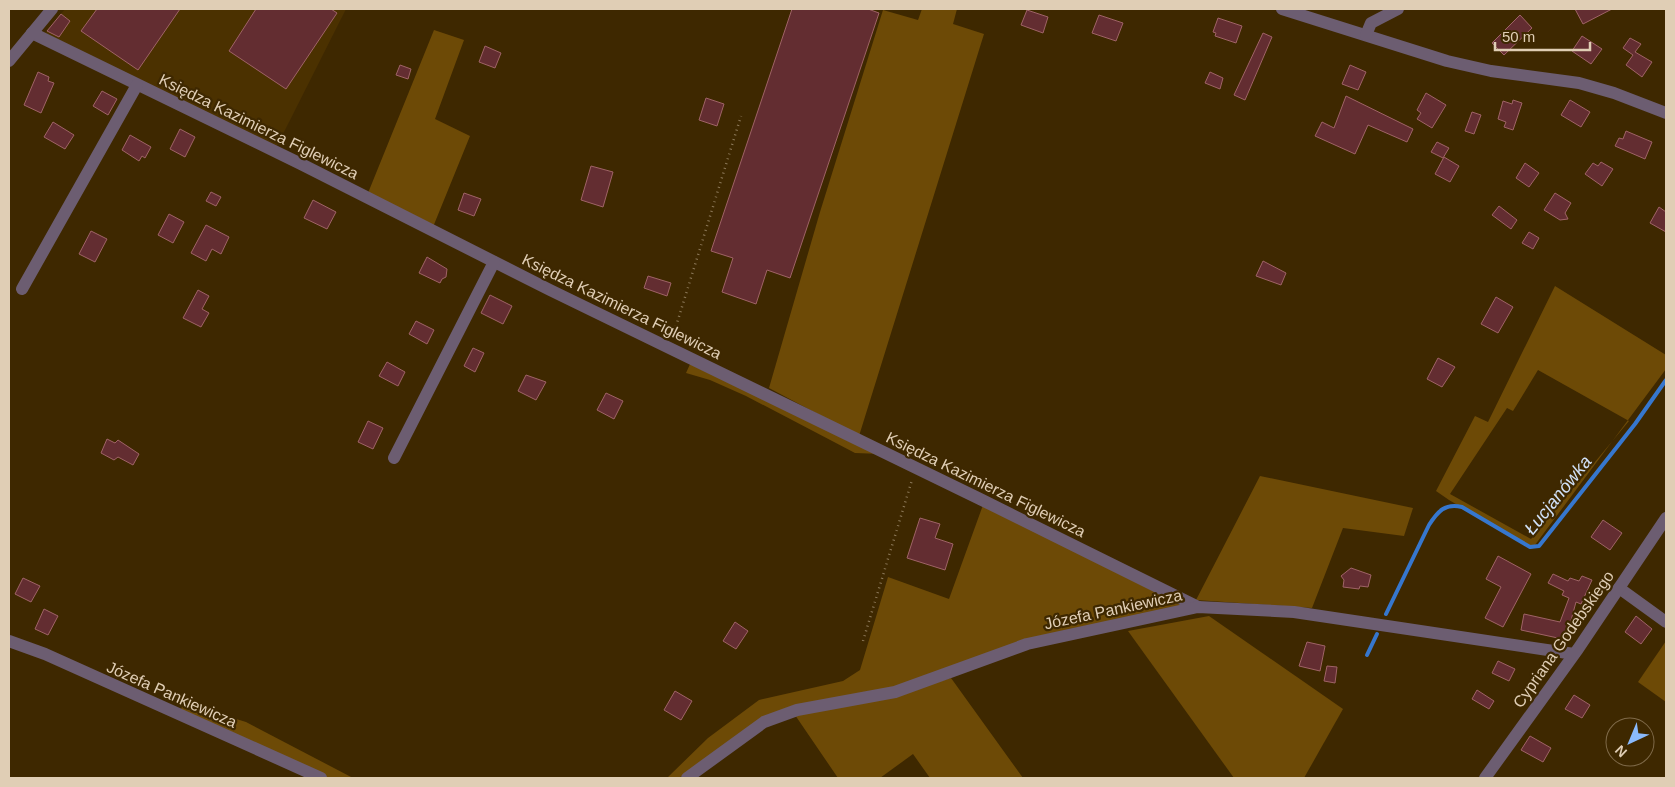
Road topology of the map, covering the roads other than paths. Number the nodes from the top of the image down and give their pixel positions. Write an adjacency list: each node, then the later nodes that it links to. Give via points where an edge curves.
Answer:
1 (52, 9): 4 (street)
2 (1282, 9): 5 (street)
3 (1398, 9): 5 (street, via 1372,23)
4 (32, 33): 6 (street); 7 (street, Księdza Kazimierza Figlewicza)
5 (1366, 36): 8 (street, via 1491,71 1579,83)
6 (9, 61)
7 (138, 84): 9 (street, Księdza Kazimierza Figlewicza); 10 (street)
8 (1666, 113)
9 (494, 262): 11 (street); 14 (street, Księdza Kazimierza Figlewicza)
10 (22, 289)
11 (394, 458)
12 (1666, 518): 13 (street, Cypriana Godebskiego)
13 (1620, 588): 15 (street); 17 (street, Cypriana Godebskiego)
14 (1198, 607): 17 (street, Józefa Pankiewicza, via 1303,614); 19 (street, Józefa Pankiewicza, via 1027,644 894,692 797,710 764,722)
15 (1666, 622)
16 (9, 641): 18 (street, Józefa Pankiewicza, via 45,654)
17 (1574, 654): 20 (street, Cypriana Godebskiego)
18 (321, 778)
19 (687, 778)
20 (1485, 778)

